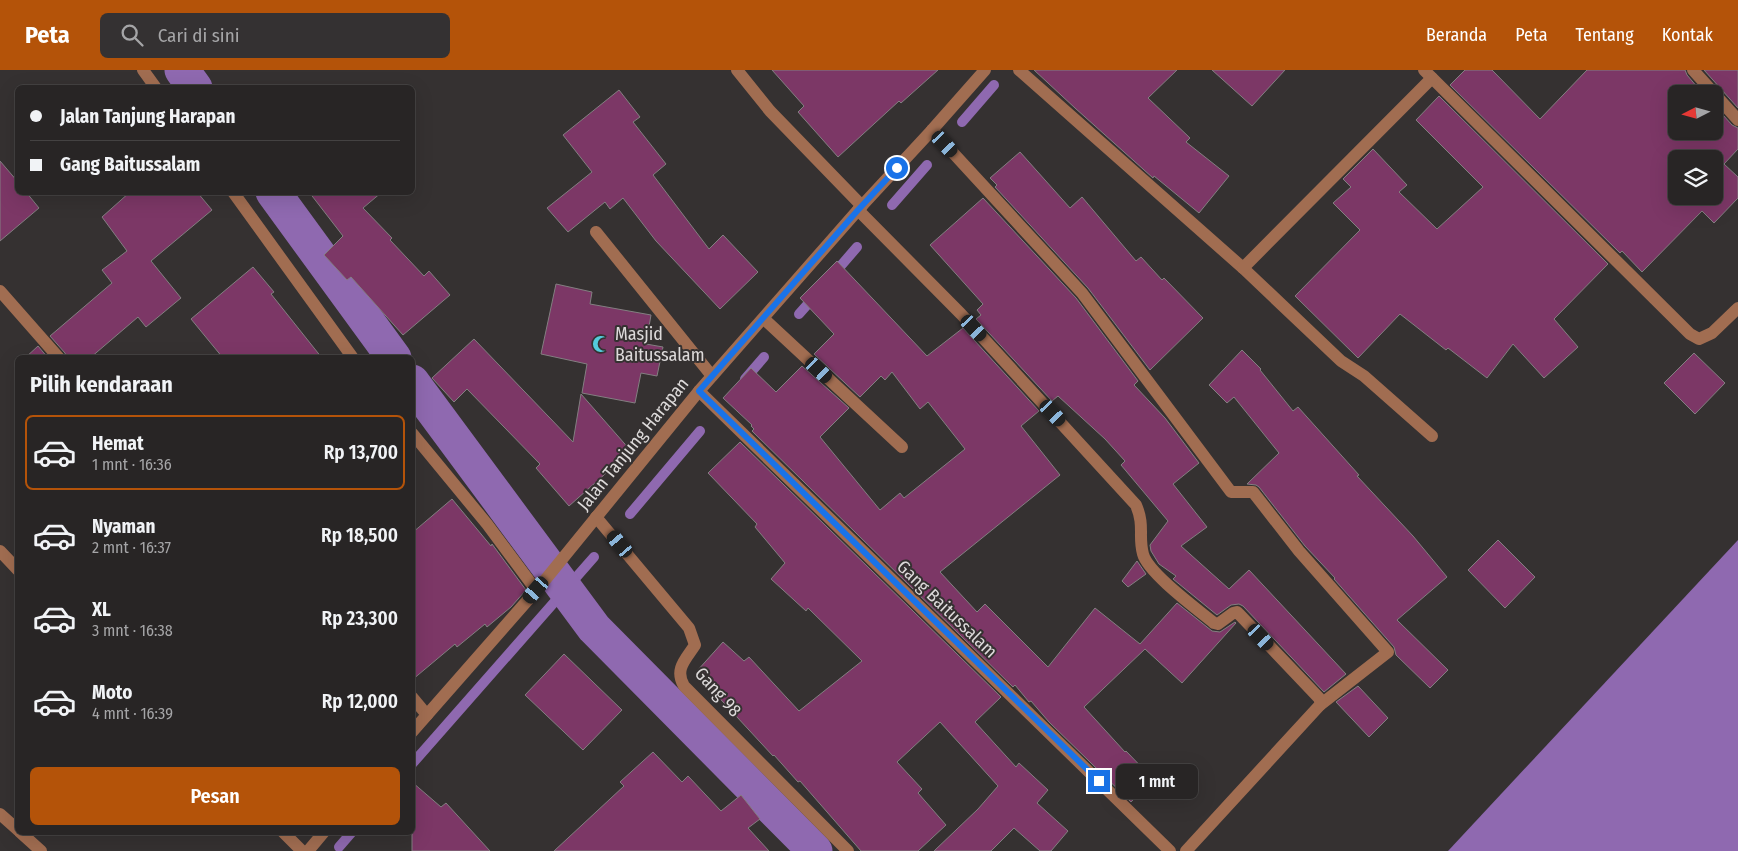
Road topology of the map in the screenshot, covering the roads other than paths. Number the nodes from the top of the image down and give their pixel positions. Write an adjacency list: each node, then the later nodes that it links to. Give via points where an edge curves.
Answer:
1 (143, 70): 7 (street)
2 (736, 70): 11 (street)
3 (985, 70): 9 (street, Jalan Tanjung Harapan)
4 (1018, 70): 13 (street)
5 (1693, 70): 8 (street)
6 (1428, 74): 13 (street); 15 (street, via 1690,334 1700,339 1712,333)
7 (154, 85)
8 (1738, 120)
9 (932, 130): 11 (street, Jalan Tanjung Harapan); 29 (street, via 1082,293 1231,492 1253,492 1299,551 1388,652)
10 (235, 195): 18 (street)
11 (860, 208): 16 (street, Jalan Tanjung Harapan); 29 (street, via 1136,505 1141,516 1143,554 1157,575 1214,623 1218,624 1237,612 1319,698)
12 (596, 232): 19 (street)
13 (1243, 268): 21 (street, via 1326,348 1369,380)
14 (0, 290): 17 (street)
15 (1738, 308)
16 (764, 319): 19 (street, Jalan Tanjung Harapan); 23 (street)
17 (56, 355)
18 (351, 355)
19 (712, 376): 20 (street, Jalan Tanjung Harapan)
20 (699, 391): 24 (street, Jalan Tanjung Harapan); 41 (street, Gang Baitussalam)
21 (1432, 436)
22 (415, 437): 27 (street)
23 (902, 447)
24 (595, 518): 27 (street, Jalan Tanjung Harapan); 40 (street, Gang 98, via 689,628 695,645 679,673 684,686)
25 (0, 552): 26 (street)
26 (15, 567)
27 (538, 587): 30 (street, Jalan Tanjung Harapan)
28 (415, 701): 30 (street)
29 (1320, 705): 42 (street)
30 (427, 715): 31 (street, Jalan Tanjung Harapan)
31 (415, 729)
32 (0, 814): 33 (street)
33 (15, 827)
34 (23, 835): 37 (street)
35 (286, 835): 38 (street)
36 (321, 835): 39 (street)
37 (41, 851)
38 (302, 851)
39 (308, 851)
40 (848, 851)
41 (1170, 851)
42 (1186, 851)

